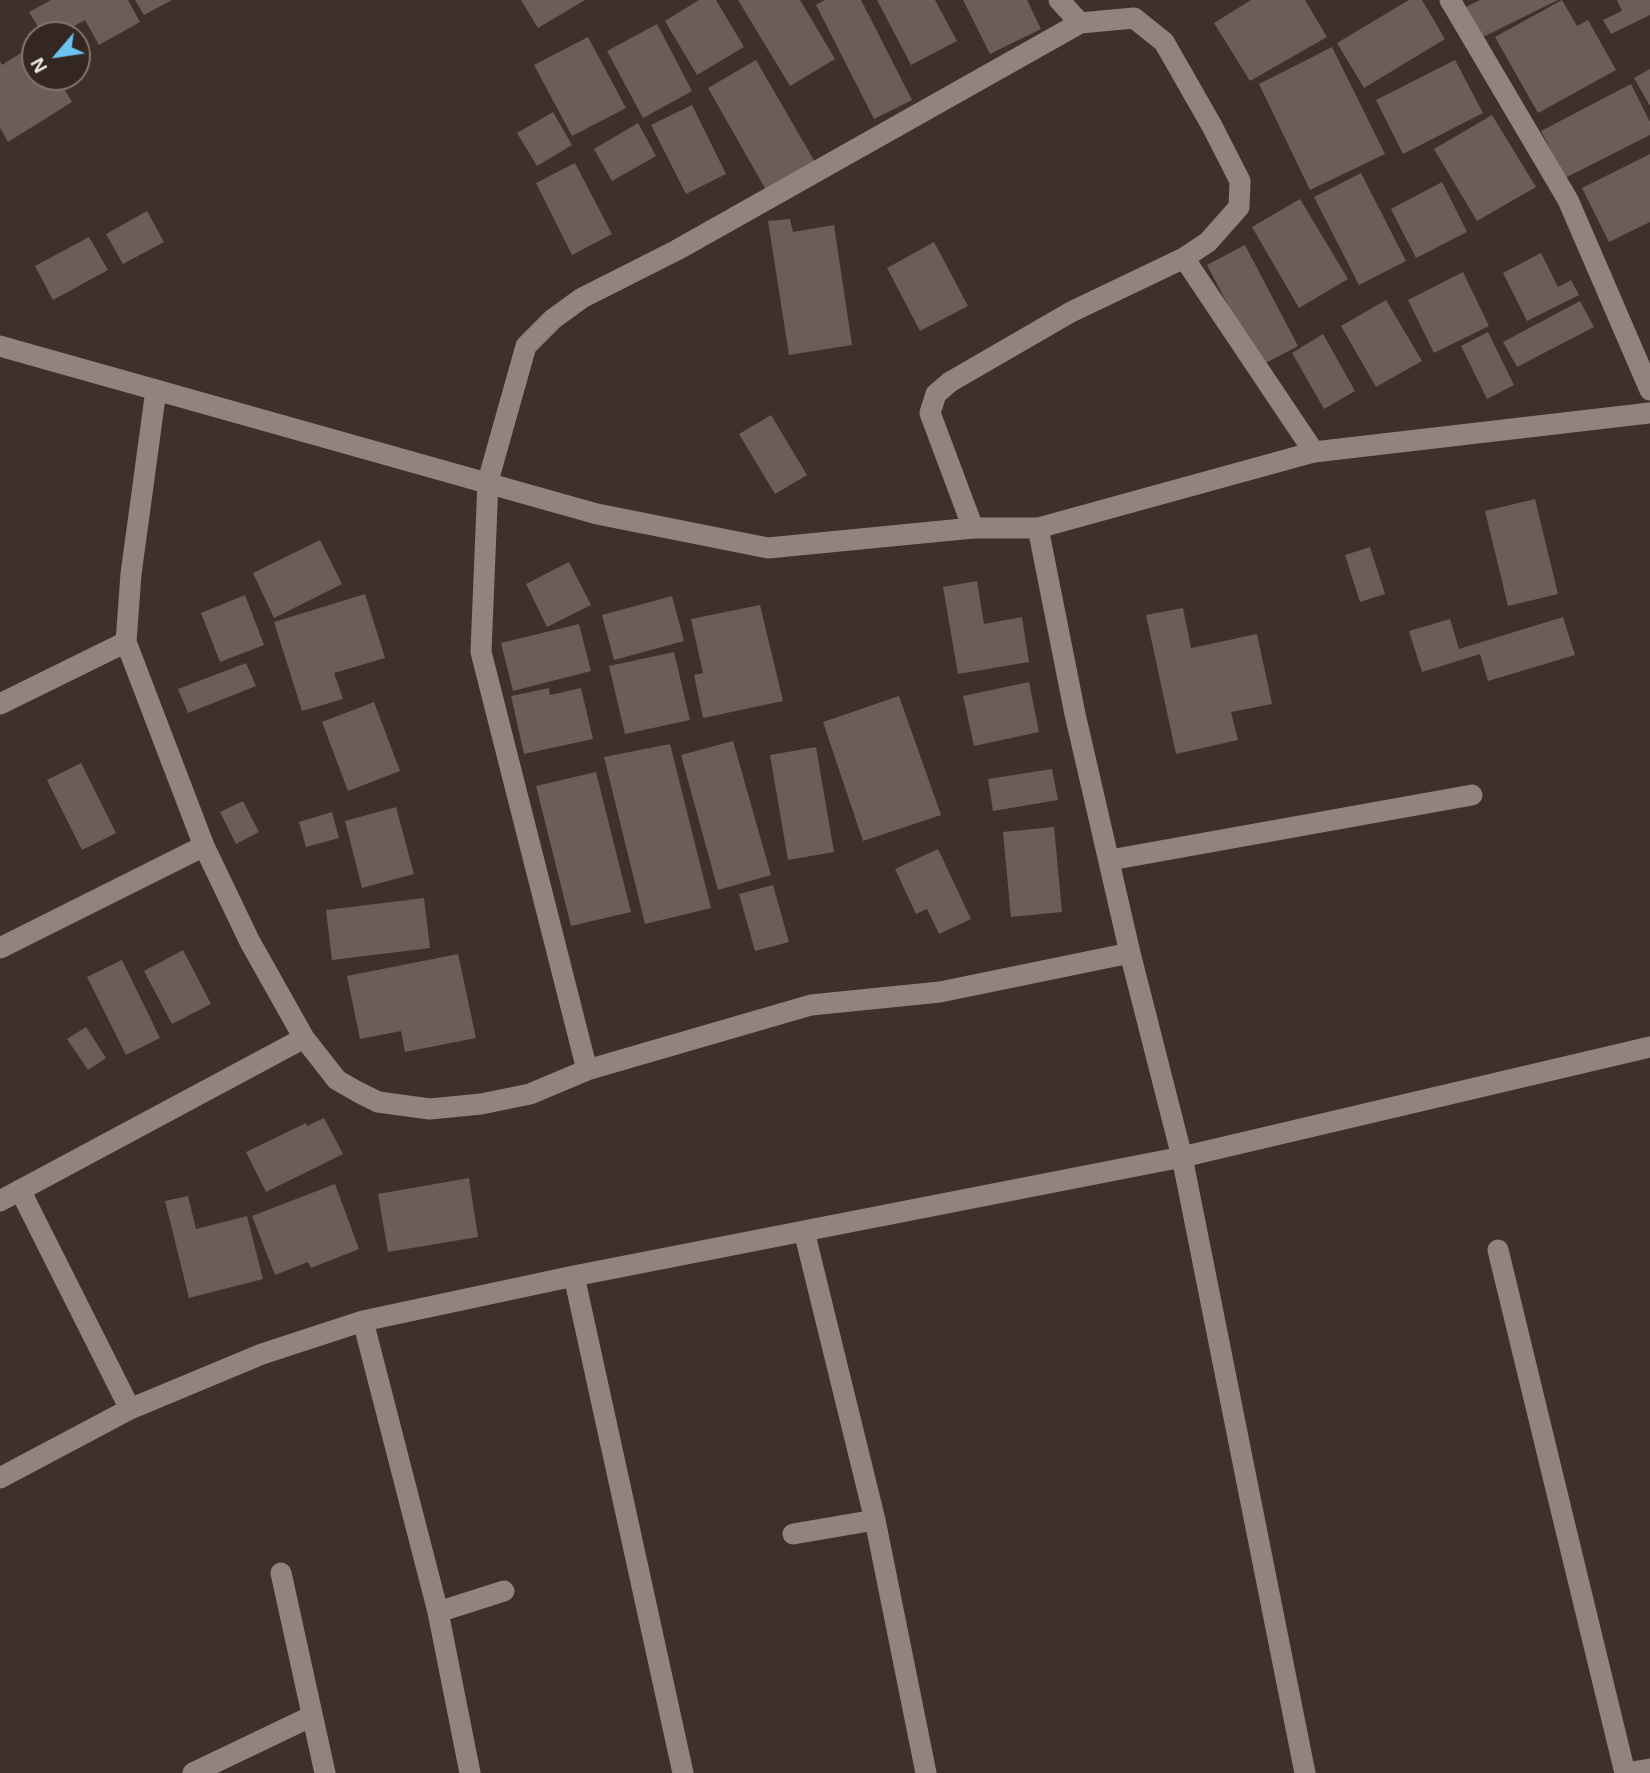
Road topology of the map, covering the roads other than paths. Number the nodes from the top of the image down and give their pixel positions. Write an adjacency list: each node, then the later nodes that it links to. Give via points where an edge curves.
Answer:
1 (1059, 0): 3 (street)
2 (1450, 0): 7 (street, via 1568,200)
3 (1080, 23): 4 (street, via 1134,18 1164,42 1240,181 1239,207 1208,242); 10 (street, via 677,250 582,298 553,319 526,346)
4 (1184, 258): 9 (street); 11 (street, via 1071,312 936,394 929,413)
5 (0, 346): 6 (street)
6 (156, 390): 10 (street); 13 (street)
7 (1650, 390)
8 (1650, 413): 9 (street)
9 (1314, 452): 12 (street)
10 (488, 481): 11 (street, via 597,514 768,548); 22 (street, via 481,652)
11 (973, 528): 12 (street)
12 (1038, 528): 17 (street)
13 (126, 642): 14 (street); 16 (street)
14 (0, 704)
15 (1472, 794): 17 (street)
16 (204, 846): 18 (street); 20 (street, via 250,942)
17 (1110, 860): 19 (street)
18 (0, 947)
19 (1130, 953): 22 (street, via 940,992 811,1005); 23 (street)
20 (304, 1038): 22 (street, via 337,1080 358,1092 378,1102 429,1109 530,1094); 24 (street)
21 (1650, 1047): 23 (street)
22 (587, 1070)
23 (1182, 1157): 26 (street); 44 (street)
24 (20, 1191): 25 (street); 30 (street)
25 (0, 1201)
26 (804, 1231): 28 (street); 32 (street)
27 (1497, 1250): 45 (street)
28 (574, 1276): 29 (street); 42 (street)
29 (363, 1321): 30 (street, via 262,1354); 36 (street)
30 (130, 1409): 31 (street)
31 (0, 1478)
32 (875, 1520): 33 (street); 43 (street)
33 (793, 1534)
34 (281, 1573): 37 (street)
35 (504, 1591): 36 (street)
36 (438, 1612): 41 (street)
37 (310, 1717): 39 (street); 40 (street)
38 (1650, 1769): 45 (street)
39 (193, 1773)
40 (325, 1773)
41 (470, 1773)
42 (683, 1773)
43 (926, 1773)
44 (1305, 1773)
45 (1625, 1773)

